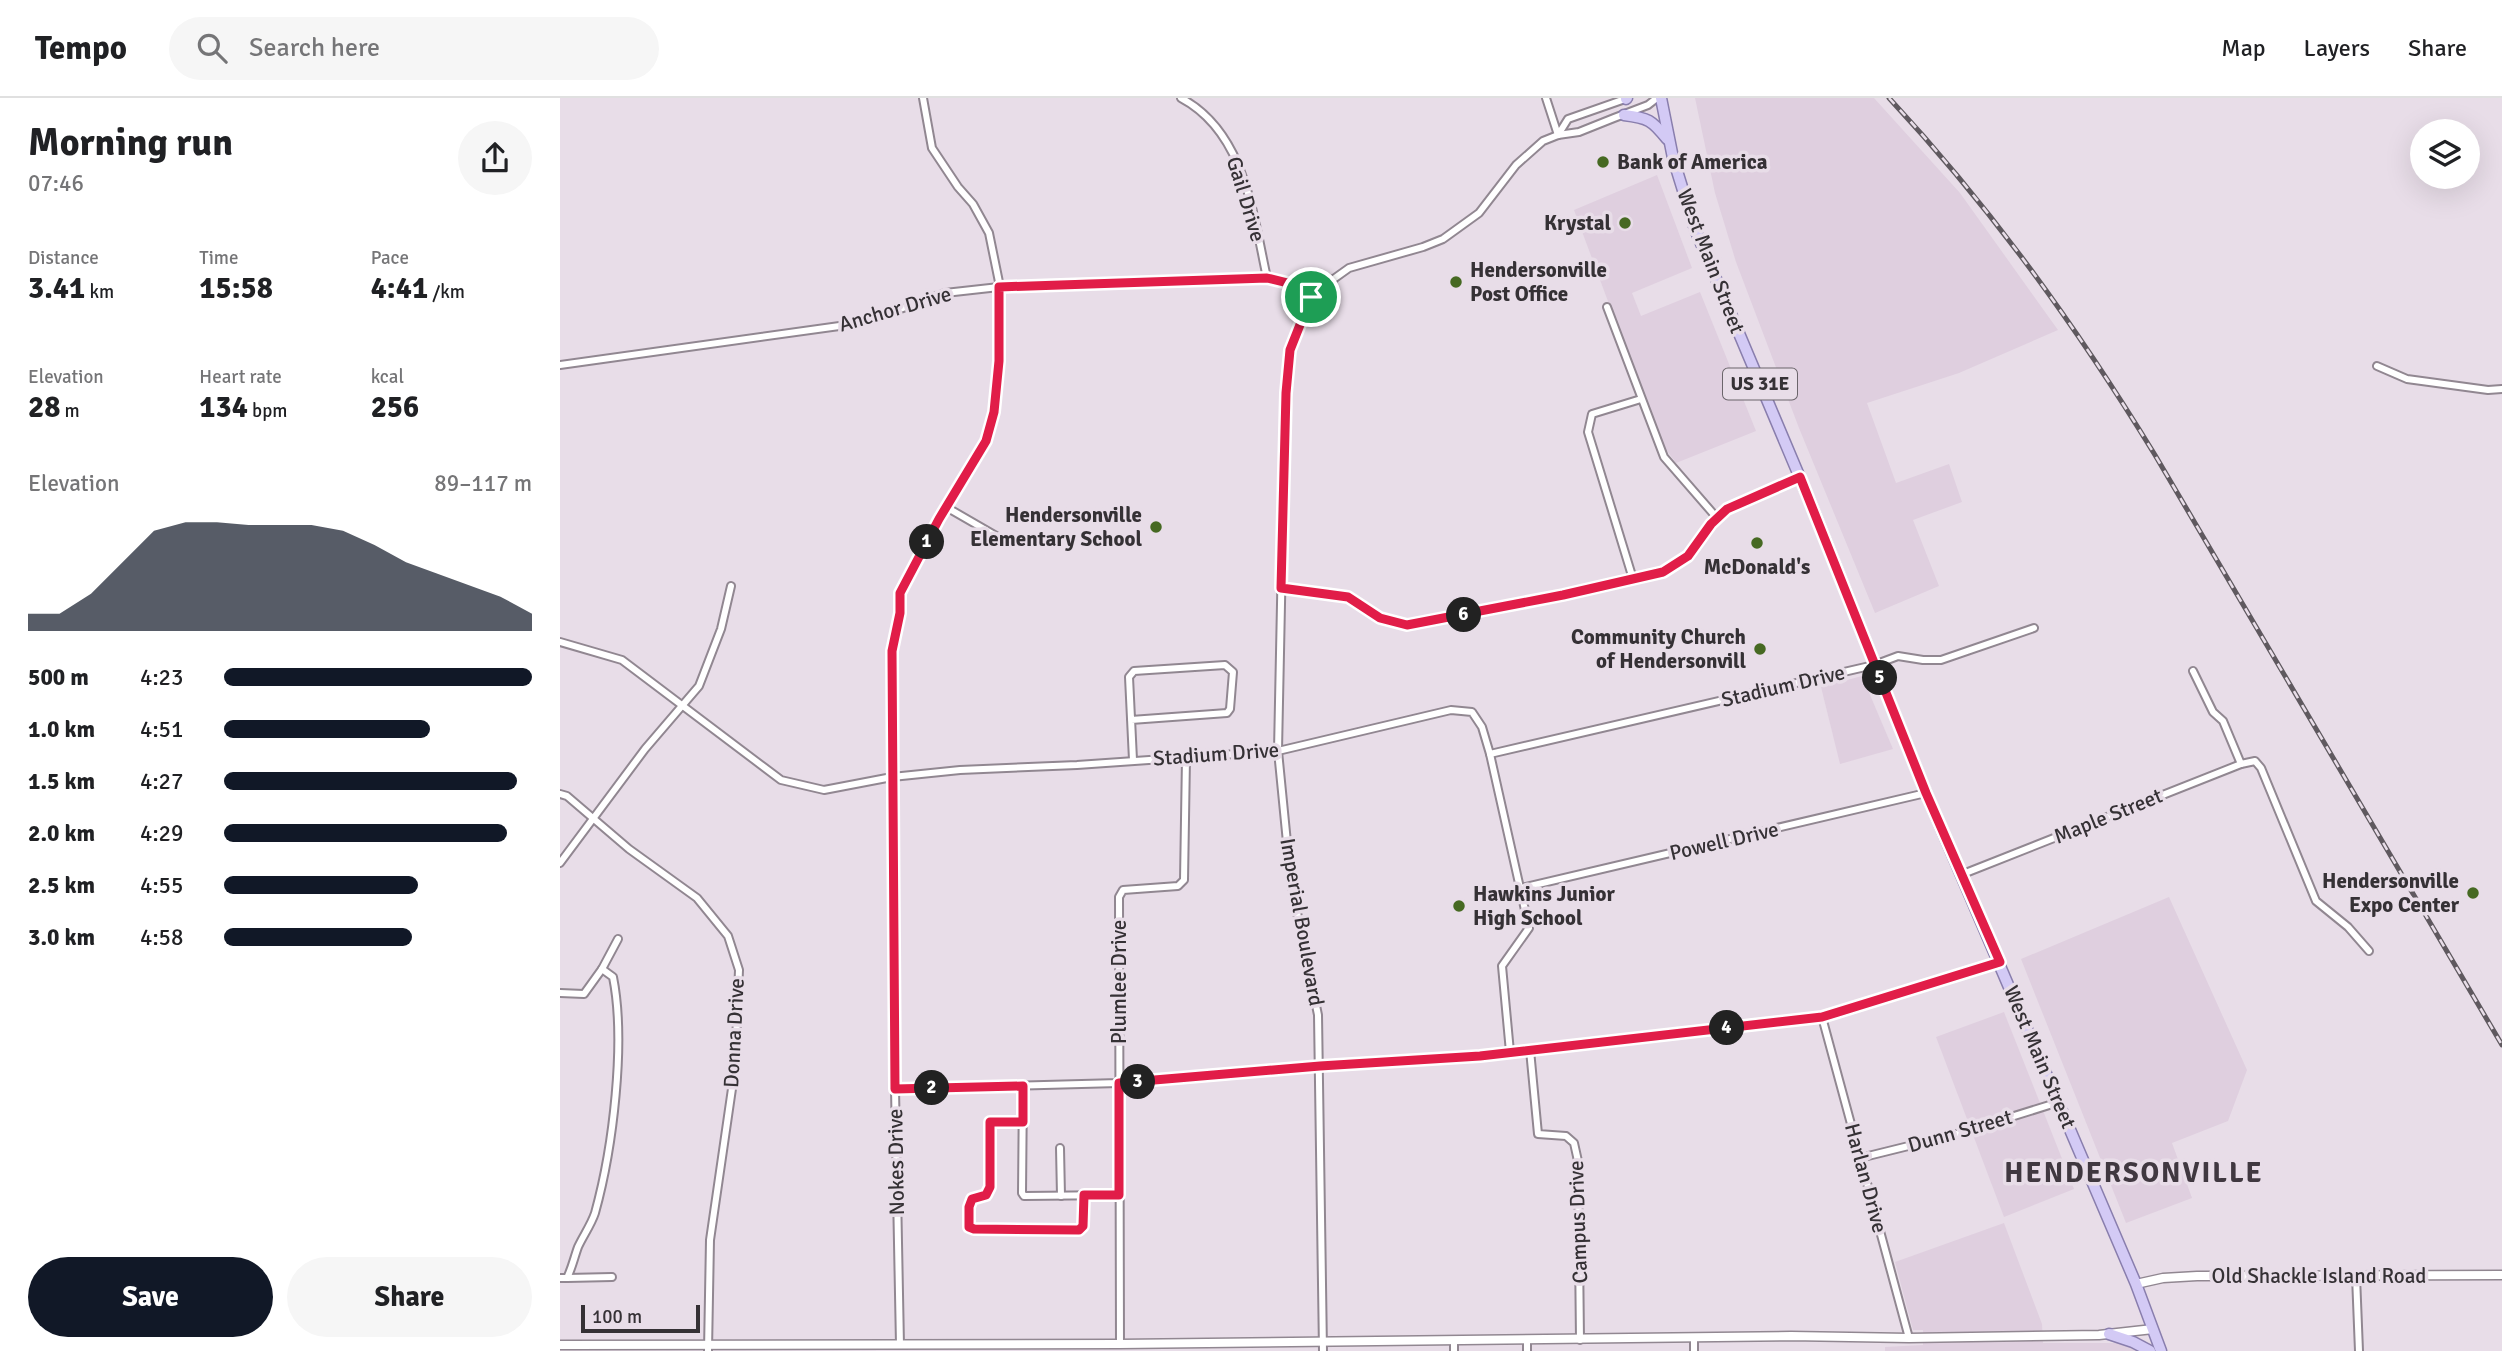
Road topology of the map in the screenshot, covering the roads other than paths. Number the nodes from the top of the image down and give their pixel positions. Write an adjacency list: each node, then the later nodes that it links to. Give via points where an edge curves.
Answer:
1 (923, 98): 10 (street, Nokes Drive, via 932,148 989,233)
2 (1181, 98): 9 (street, Gail Drive, via 1222,133 1233,152)
3 (1546, 98): 7 (street)
4 (1627, 98): 7 (street, via 1568,119)
5 (1659, 98): 6 (street); 8 (main road, West Main Street / US 31E)
6 (1624, 115): 7 (street); 8 (main road, via 1651,121)
7 (1558, 135): 11 (street, via 1522,158 1479,213 1460,228 1423,247 1349,268)
8 (1669, 142): 17 (main road, West Main Street / US 31E, via 1695,229)
9 (1267, 278): 10 (street, Anchor Drive); 11 (street, Anchor Drive, via 1296,285)
10 (999, 287): 13 (street, Anchor Drive, via 945,293 861,323); 18 (street, Nokes Drive, via 994,412 986,441)
11 (1311, 297): 23 (street, Imperial Boulevard, via 1290,350)
12 (1607, 307): 16 (street)
13 (560, 365)
14 (2377, 366): 15 (street, via 2407,379)
15 (2502, 389)
16 (1641, 399): 19 (street, via 1664,457); 21 (street, via 1592,414 1588,432)
17 (1800, 477): 19 (street, via 1727,509); 26 (main road, West Main Street / US 31E)
18 (946, 507): 20 (street); 35 (street, Nokes Drive, via 900,593 892,651)
19 (1717, 518): 21 (street, via 1688,556 1663,572)
20 (1005, 541)
21 (1633, 579): 23 (street, via 1414,625 1380,618 1348,597)
22 (731, 586): 28 (street, via 711,659)
23 (1281, 588): 30 (street, Imperial Boulevard)
24 (2034, 628): 26 (street, Stadium Drive, via 1941,660 1898,656)
25 (560, 642): 28 (street, Stadium Drive, via 622,660)
26 (1874, 665): 31 (street, Stadium Drive); 37 (main road, West Main Street / US 31E)
27 (2193, 671): 34 (street, via 2213,712 2223,721)
28 (684, 706): 35 (street, Stadium Drive, via 781,780 824,790); 38 (street)
29 (1131, 720): 29 (street, via 1129,677 1134,671 1225,666 1233,671 1227,713); 33 (street)
30 (1278, 751): 31 (street, Stadium Drive, via 1464,710 1478,718); 32 (street, Stadium Drive); 50 (street, Imperial Boulevard, via 1291,883 1318,1015)
31 (1490, 754): 41 (street)
32 (1186, 758): 33 (street, Stadium Drive); 51 (street, Plumlee Drive, via 1184,880 1178,886 1123,890 1119,897)
33 (1133, 760): 35 (street, Stadium Drive)
34 (2241, 764): 40 (street, Maple Street); 43 (street, Maple Street, via 2255,761 2261,768 2316,901)
35 (892, 776): 53 (street, Nokes Drive)
36 (560, 793): 38 (street, Donna Drive)
37 (1926, 793): 40 (main road, West Main Street / US 31E); 41 (street, Powell Drive)
38 (593, 819): 39 (street); 79 (street, Donna Drive, via 697,898 728,936 739,971 735,1068 710,1240)
39 (560, 863)
40 (1962, 874): 44 (main road, West Main Street / US 31E)
41 (1521, 888): 49 (street, via 1529,928 1502,966)
42 (618, 939): 45 (street)
43 (2368, 951)
44 (2000, 962): 47 (street); 54 (main road, West Main Street / US 31E)
45 (602, 969): 46 (street, via 584,993); 64 (street, via 613,977 617,996 612,1125 594,1216)
46 (560, 993)
47 (1822, 1017): 48 (street); 57 (street, Harlan Drive)
48 (1530, 1050): 49 (street); 71 (street, Campus Drive, via 1538,1134 1566,1136 1574,1143 1578,1161)
49 (1510, 1052): 50 (street)
50 (1320, 1066): 51 (street); 78 (street, Imperial Boulevard)
51 (1119, 1083): 52 (street); 59 (street, Plumlee Drive)
52 (1023, 1086): 53 (street); 55 (street)
53 (895, 1089): 75 (street, Nokes Drive)
54 (2059, 1102): 57 (street, Dunn Street); 65 (main road, West Main Street / US 31E)
55 (1023, 1122): 58 (street, via 990,1122 990,1187 986,1195 972,1199 969,1227 1079,1230); 60 (street, via 1022,1193)
56 (1060, 1148): 60 (street)
57 (1860, 1158): 69 (street, Harlan Drive)
58 (1084, 1195): 59 (street); 60 (street)
59 (1119, 1195): 73 (street, Plumlee Drive)
60 (1061, 1196)
61 (2502, 1275): 62 (street, Old Shackle Island Road)
62 (2356, 1276): 65 (street, Old Shackle Island Road, via 2197,1276); 85 (street)
63 (612, 1277): 64 (street)
64 (563, 1278)
65 (2136, 1284): 66 (main road, West Main Street / US 31E)
66 (2153, 1329): 67 (street); 84 (main road, West Main Street / US 31E)
67 (2109, 1334): 69 (street); 83 (main road)
68 (1694, 1338): 69 (street); 71 (street); 82 (street)
69 (1909, 1338)
70 (1527, 1340): 71 (street); 72 (street); 81 (street)
71 (1580, 1340)
72 (1454, 1341): 76 (street); 80 (street)
73 (1120, 1344): 75 (street); 77 (street)
74 (560, 1345): 79 (street)
75 (900, 1345): 79 (street)
76 (1381, 1346): 78 (street)
77 (1190, 1347): 78 (street)
78 (1323, 1347)
79 (708, 1348)
80 (1454, 1351)
81 (1527, 1351)
82 (1694, 1351)
83 (2150, 1351)
84 (2161, 1351)
85 (2359, 1351)

